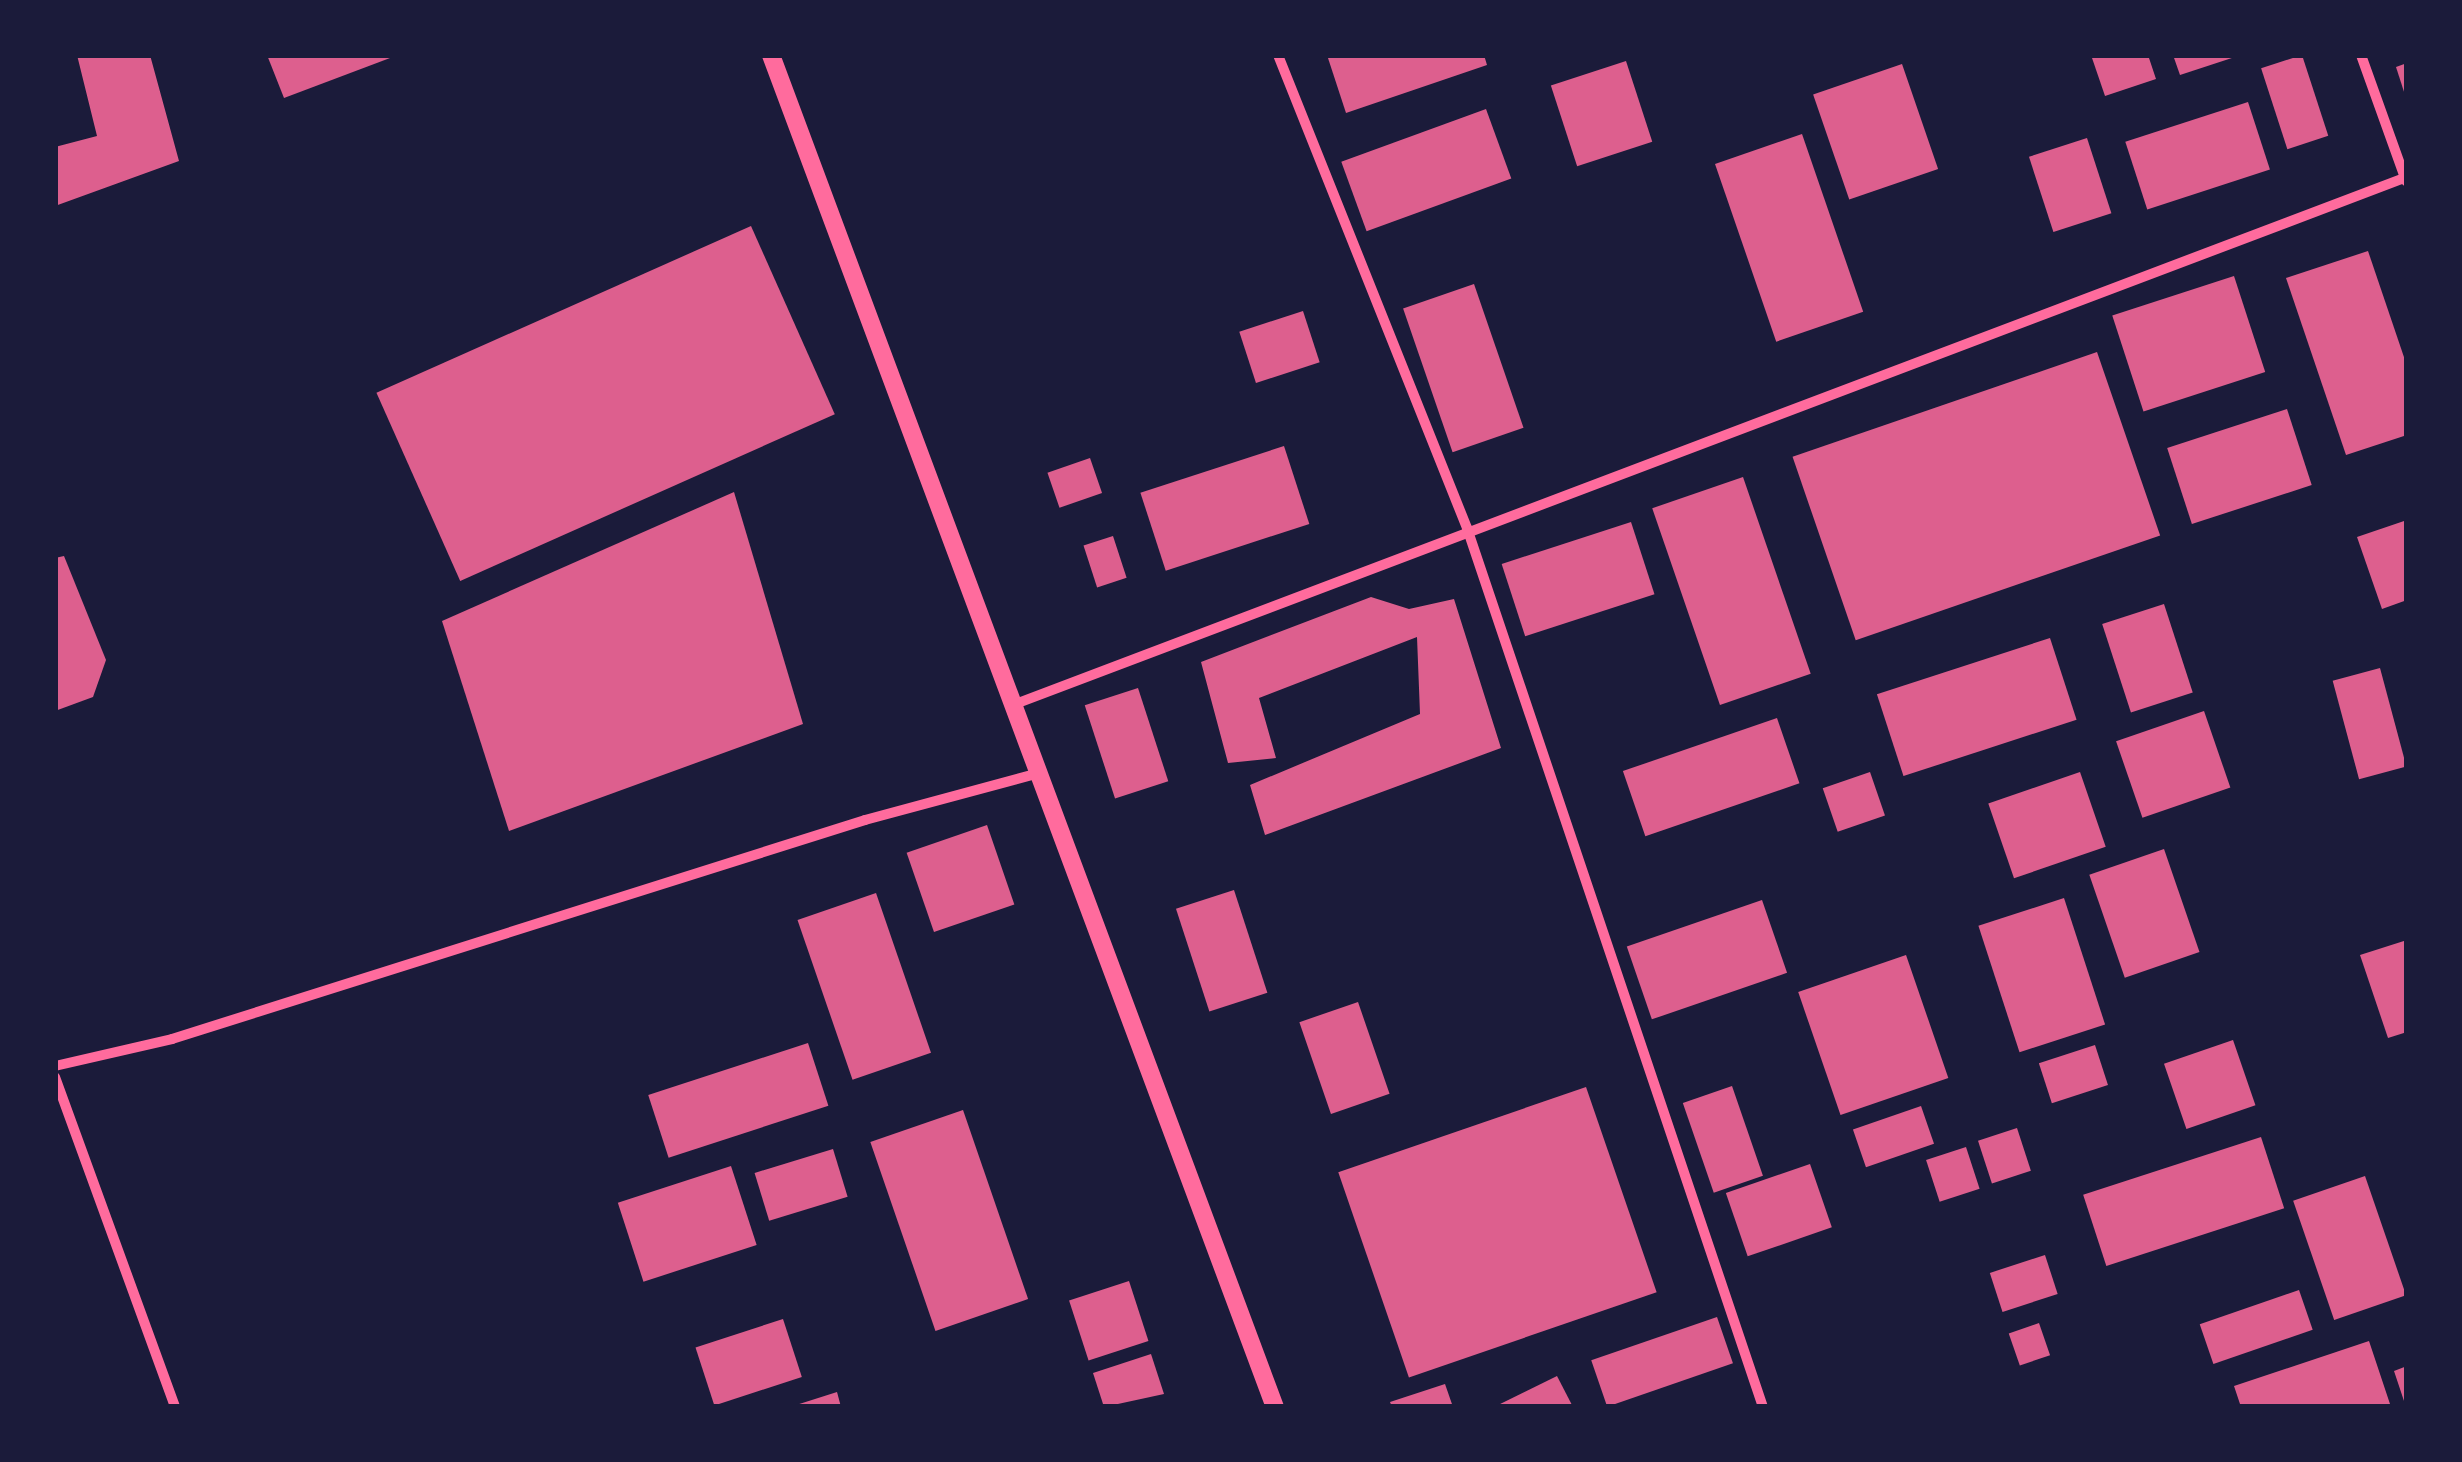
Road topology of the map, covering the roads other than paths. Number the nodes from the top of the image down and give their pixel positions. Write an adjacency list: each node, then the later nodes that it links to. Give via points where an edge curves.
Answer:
1 (771, 55): 6 (street)
2 (1278, 55): 5 (street)
3 (2361, 55): 4 (street)
4 (2406, 180): 5 (street)
5 (1466, 528): 6 (street); 12 (street)
6 (1009, 706): 7 (street)
7 (1036, 774): 8 (street, via 864,820 172,1040); 11 (street)
8 (55, 1066)
9 (55, 1077): 10 (street)
10 (175, 1407)
11 (1275, 1407)
12 (1762, 1407)

